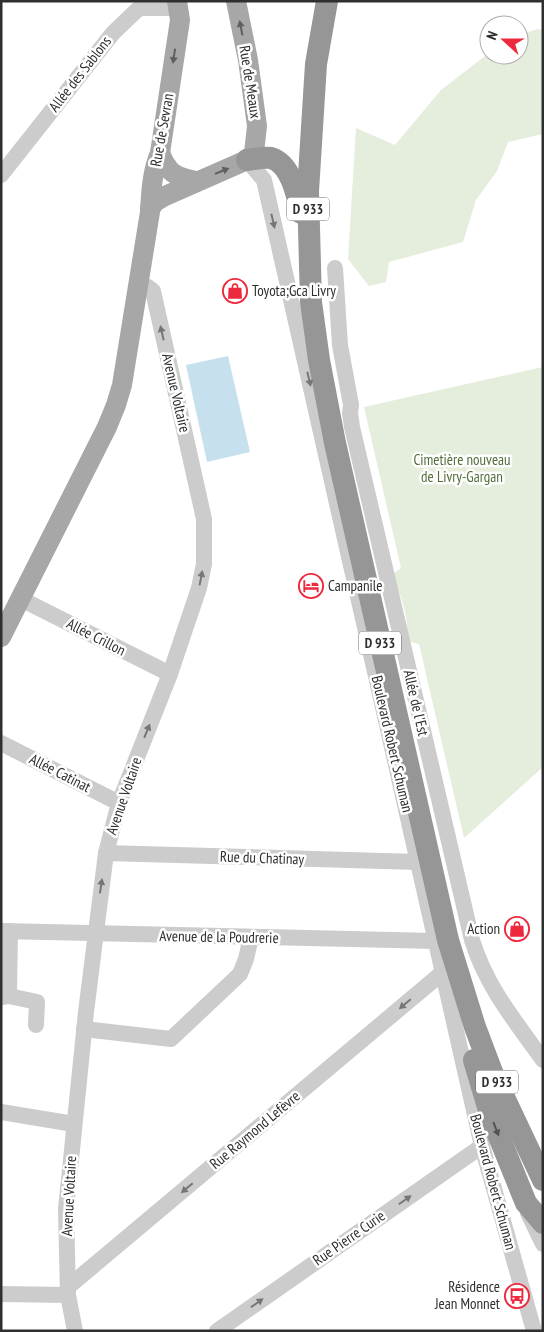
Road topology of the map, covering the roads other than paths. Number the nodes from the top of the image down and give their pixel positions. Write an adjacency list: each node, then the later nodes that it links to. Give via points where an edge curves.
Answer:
1 (236, 1): 6 (main road, Rue de Meaux, one-way to 1, via 254,152 257,126)
2 (327, 1): 10 (highway, D 933, via 316,64 312,115 308,191)
3 (341, 1): 32 (highway, D 933, via 323,124 320,255 325,333 345,442 459,937 502,1067)
4 (178, 5): 5 (main road, Rue de Sevran, one-way to 5, via 180,20); 7 (street, Allée des Sablons, via 137,10 113,33)
5 (160, 153): 8 (main road, via 169,170 179,178); 9 (main road, Rue de Sevran, via 149,199)
6 (248, 160): 8 (main road, one-way to 6); 10 (highway, via 269,158 280,162 288,173 296,192 302,239); 19 (street, Boulevard Robert Schuman, one-way to 19, via 264,180)
7 (1, 174)
8 (196, 181): 9 (main road, via 155,202)
9 (150, 209): 12 (main road, Rue de Sevran)
10 (310, 260): 24 (highway, D 933, via 311,302 335,442 448,940)
11 (335, 268): 28 (street, Allée de l'Est, via 340,345 352,427 472,940 479,962 501,1002)
12 (138, 286): 13 (main road, Rue de Sevran, via 116,405); 15 (street, Avenue Voltaire, one-way to 12, via 199,588 204,564 204,519 153,291)
13 (21, 599): 14 (main road, Rue de Sevran); 15 (street, Allée Crillon)
14 (1, 637)
15 (170, 674): 17 (street, Avenue Voltaire, one-way to 15)
16 (1, 742): 17 (street, Allée Catinat)
17 (119, 803): 18 (street, Avenue Voltaire)
18 (106, 853): 19 (street, Rue du Chatinay); 21 (street, Avenue Voltaire, one-way to 18)
19 (418, 862): 23 (street, Boulevard Robert Schuman)
20 (6, 931): 21 (street, Avenue de la Poudrerie); 25 (street)
21 (94, 934): 22 (street, Avenue de la Poudrerie); 27 (street, Avenue Voltaire)
22 (251, 937): 23 (street, Avenue de la Poudrerie); 27 (street, via 240,974 171,1039)
23 (436, 941): 24 (street, Boulevard Robert Schuman)
24 (451, 977): 31 (street, Boulevard Robert Schuman); 33 (highway, D 933); 34 (highway, one-way to 34, via 494,1125); 37 (street, Rue Raymond Lefèvre, one-way to 37)
25 (5, 997): 26 (street, via 37,1002)
26 (36, 1026)
27 (84, 1029): 30 (street, Avenue Voltaire)
28 (543, 1060)
29 (1, 1112): 30 (street)
30 (74, 1124): 37 (street, Avenue Voltaire, via 66,1209)
31 (482, 1146): 40 (street, Rue Pierre Curie, one-way to 31); 41 (street, Boulevard Robert Schuman)
32 (543, 1156)
33 (543, 1180)
34 (526, 1203): 35 (highway); 36 (street, via 528,1215)
35 (543, 1223)
36 (543, 1244)
37 (68, 1291): 38 (street); 39 (street, Avenue Voltaire)
38 (1, 1294)
39 (75, 1331)
40 (217, 1331)
41 (534, 1331)

